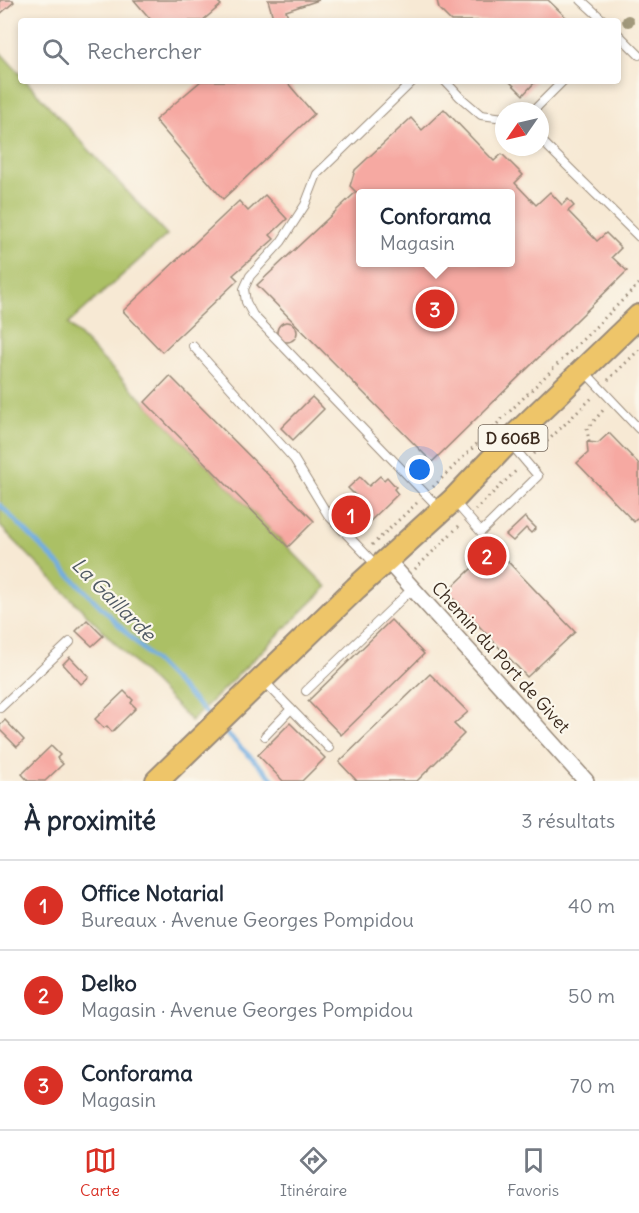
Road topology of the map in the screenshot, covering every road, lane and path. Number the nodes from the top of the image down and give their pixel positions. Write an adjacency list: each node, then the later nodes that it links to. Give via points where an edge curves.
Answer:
1 (581, 0): 2 (lane)
2 (601, 18)
3 (621, 37): 4 (lane)
4 (639, 55)
5 (410, 84): 20 (lane, via 318,174 305,205 244,289 253,315)
6 (448, 84): 9 (lane, via 481,115)
7 (560, 84): 8 (lane)
8 (542, 102)
9 (495, 117)
10 (549, 148): 11 (lane)
11 (639, 237)
12 (639, 284): 20 (path)
13 (639, 316): 15 (main road, D 606B)
14 (193, 346): 21 (lane, via 294,459 328,515)
15 (583, 370): 16 (lane); 18 (main road, D 606B)
16 (612, 400): 17 (lane); 19 (path, via 587,429)
17 (639, 429)
18 (509, 441): 20 (main road, D 606B); 20 (lane, via 538,476 481,532)
19 (589, 442)
20 (440, 501): 21 (main road, D 606B); 21 (path)
21 (377, 560): 22 (street, Chemin du Port de Givet); 24 (main road, D 606B)
22 (413, 588): 25 (lane); 31 (street, Chemin du Port de Givet)
23 (69, 642): 26 (lane)
24 (262, 679): 27 (lane); 30 (main road, D 606B)
25 (306, 691)
26 (0, 708)
27 (291, 709): 28 (lane); 29 (lane)
28 (265, 736)
29 (329, 748)
30 (157, 781)
31 (586, 781)

